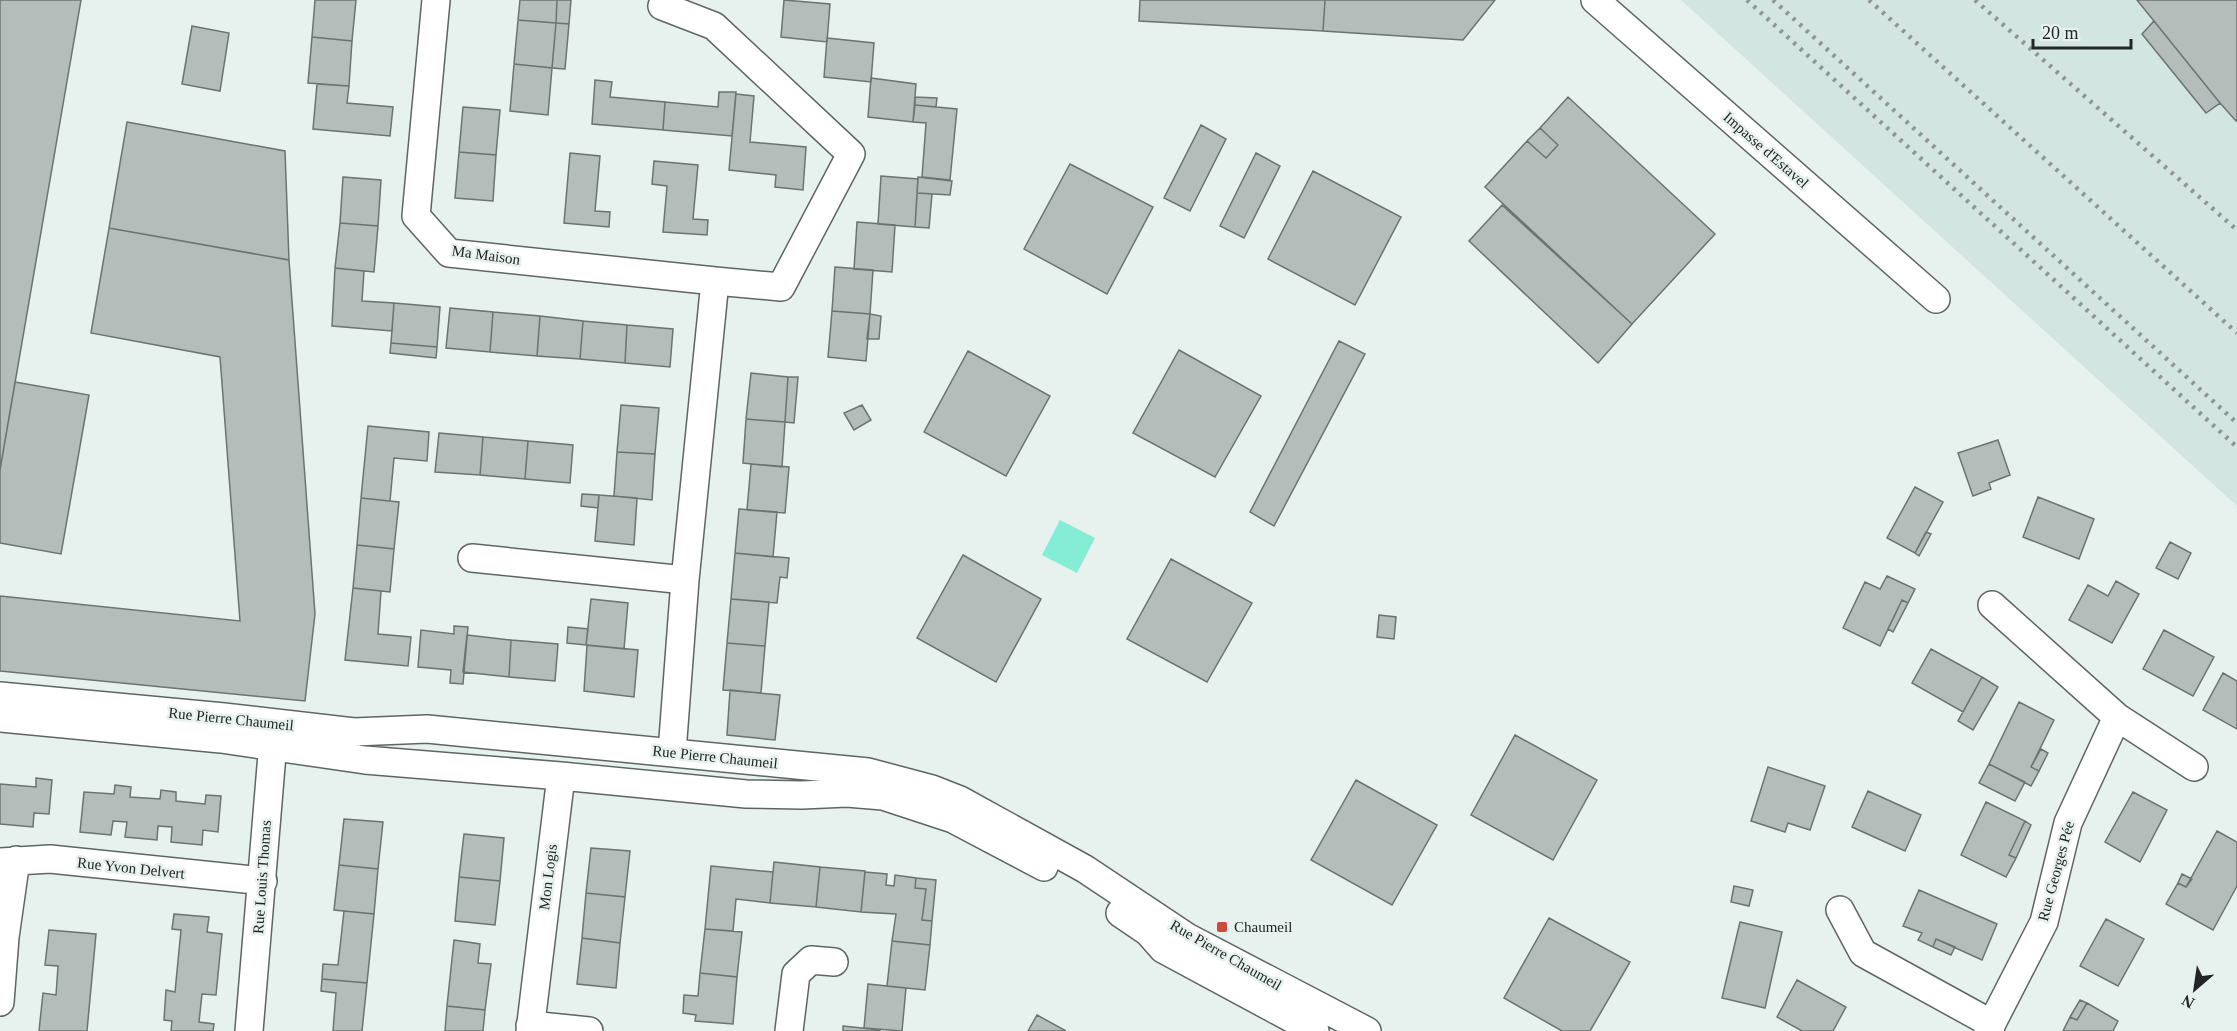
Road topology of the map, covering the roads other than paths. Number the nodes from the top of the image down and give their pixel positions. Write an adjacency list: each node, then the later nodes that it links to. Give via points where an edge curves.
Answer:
1 (436, 0): 4 (street, Ma Maison, via 416,216 448,253)
2 (1595, 0): 5 (street, Impasse d'Estavel)
3 (662, 6): 4 (street, Ma Maison, via 714,26 851,154 781,287)
4 (715, 281): 7 (street)
5 (1936, 299)
6 (472, 558): 7 (street)
7 (685, 580): 14 (street)
8 (1992, 605): 10 (street)
9 (0, 696): 12 (street, Rue Pierre Chaumeil)
10 (2117, 717): 15 (street); 24 (street, Rue Georges Pée, via 2068,823 2044,922)
11 (0, 718): 12 (street, Rue Pierre Chaumeil, via 221,739)
12 (273, 734): 13 (street, Rue Pierre Chaumeil, via 427,729); 16 (street, Rue Pierre Chaumeil, via 365,760); 19 (street, Rue Louis Thomas)
13 (523, 738): 14 (street, Rue Pierre Chaumeil); 16 (street)
14 (672, 752): 17 (street); 29 (street, Rue Pierre Chaumeil, via 868,772 951,796 1085,869 1187,937)
15 (2193, 767)
16 (561, 776): 17 (street, Rue Pierre Chaumeil); 23 (street, Mon Logis)
17 (633, 783): 28 (street, Rue Pierre Chaumeil, via 746,794 883,796 926,808 1077,885 1148,932 1163,949)
18 (8, 861): 19 (street, Rue Yvon Delvert, via 50,859); 22 (street)
19 (262, 881): 25 (street, Rue Louis Thomas)
20 (1840, 910): 24 (street, Rue Georges Pée, via 1863,953)
21 (834, 962): 27 (street, via 811,960 796,974)
22 (0, 1002)
23 (530, 1028): 26 (street)
24 (1990, 1028)
25 (249, 1031)
26 (589, 1031)
27 (789, 1031)
28 (1315, 1031)
29 (1367, 1031)

